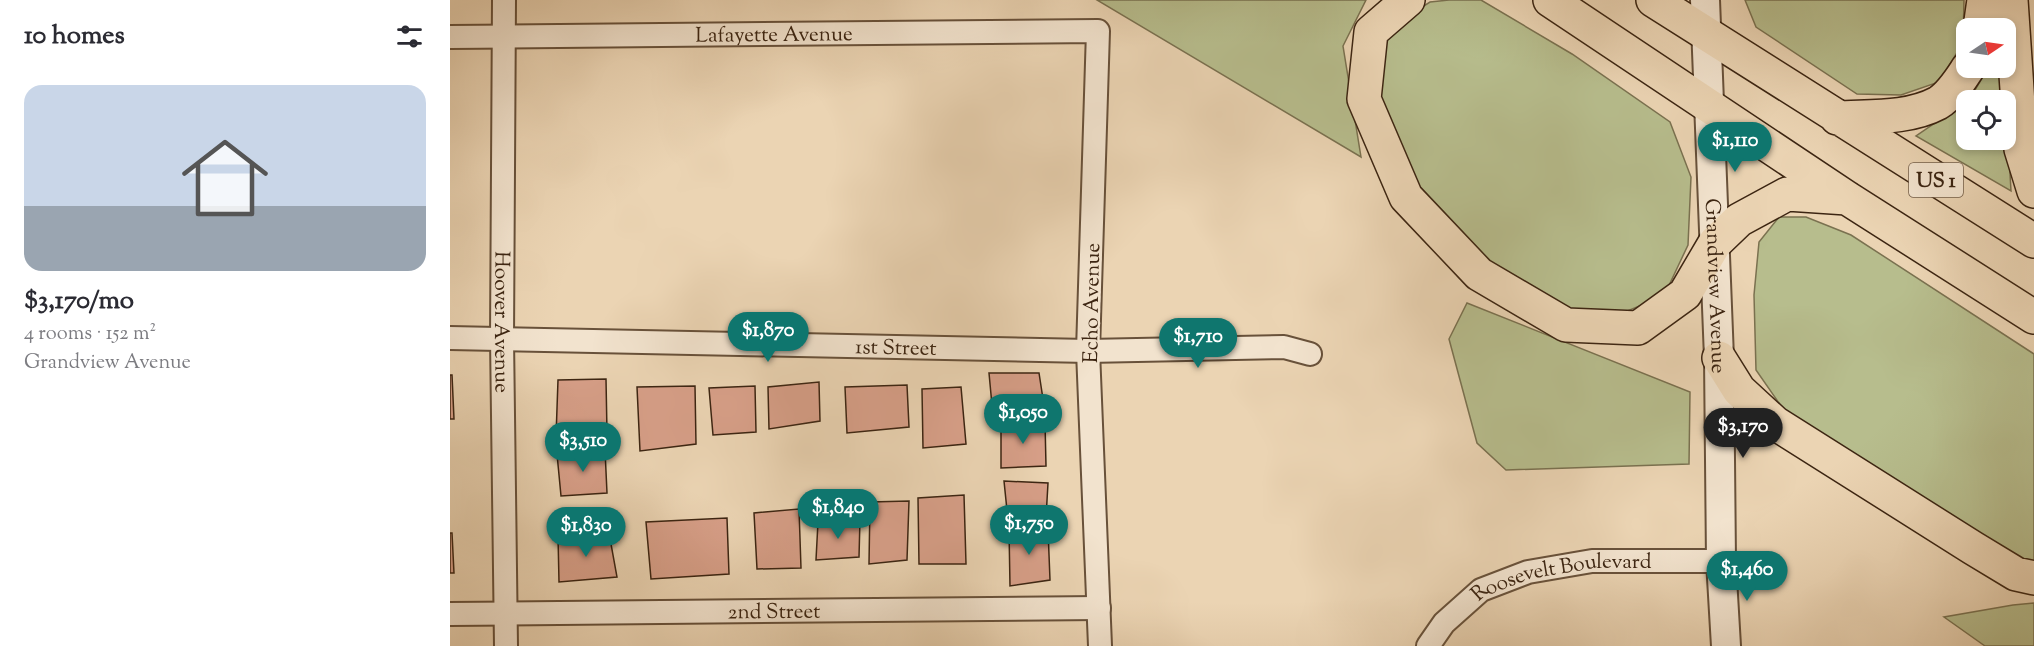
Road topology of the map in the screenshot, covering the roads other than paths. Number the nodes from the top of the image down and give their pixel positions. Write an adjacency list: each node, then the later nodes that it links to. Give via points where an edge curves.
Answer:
1 (504, 0): 11 (street, Hoover Avenue)
2 (1408, 0): 19 (highway, via 1371,32 1364,99 1407,197 1479,274 1566,325 1638,328 1685,294)
3 (1550, 0): 14 (highway)
4 (1653, 0): 10 (highway, US 1)
5 (1705, 0): 10 (street, Grandview Avenue)
6 (1984, 0): 8 (highway)
7 (2011, 0): 16 (highway, via 2021,149)
8 (1981, 18)
9 (1098, 31): 11 (street, Lafayette Avenue); 23 (street, Echo Avenue)
10 (1707, 35): 14 (street, Grandview Avenue); 15 (highway, US 1)
11 (504, 36): 12 (street, Lafayette Avenue); 22 (street, Hoover Avenue)
12 (450, 37)
13 (1962, 78): 15 (highway, via 1939,102 1920,110)
14 (1708, 104): 17 (highway); 19 (street, Grandview Avenue)
15 (1837, 118): 18 (highway, US 1)
16 (2034, 192)
17 (1847, 198): 19 (highway, via 1787,194 1739,220); 20 (highway)
18 (2034, 241)
19 (1715, 243): 25 (street, Grandview Avenue)
20 (2034, 316)
21 (450, 338): 22 (street, 1st Street)
22 (502, 338): 23 (street, 1st Street); 30 (street, Hoover Avenue)
23 (1088, 351): 24 (street, 1st Street, via 1284,347); 28 (street, Echo Avenue)
24 (1310, 354)
25 (1719, 358): 26 (street, Grandview Avenue); 27 (highway, via 1740,390 1775,423 2016,574)
26 (1721, 561): 33 (street, Roosevelt Boulevard, via 1592,561 1528,572 1480,590 1444,623); 34 (street, Grandview Avenue)
27 (2034, 578)
28 (1099, 608): 30 (street, 2nd Street); 32 (street, Echo Avenue)
29 (450, 614): 30 (street, 2nd Street)
30 (505, 614): 31 (street, Hoover Avenue)
31 (506, 646)
32 (1100, 646)
33 (1428, 646)
34 (1726, 646)

